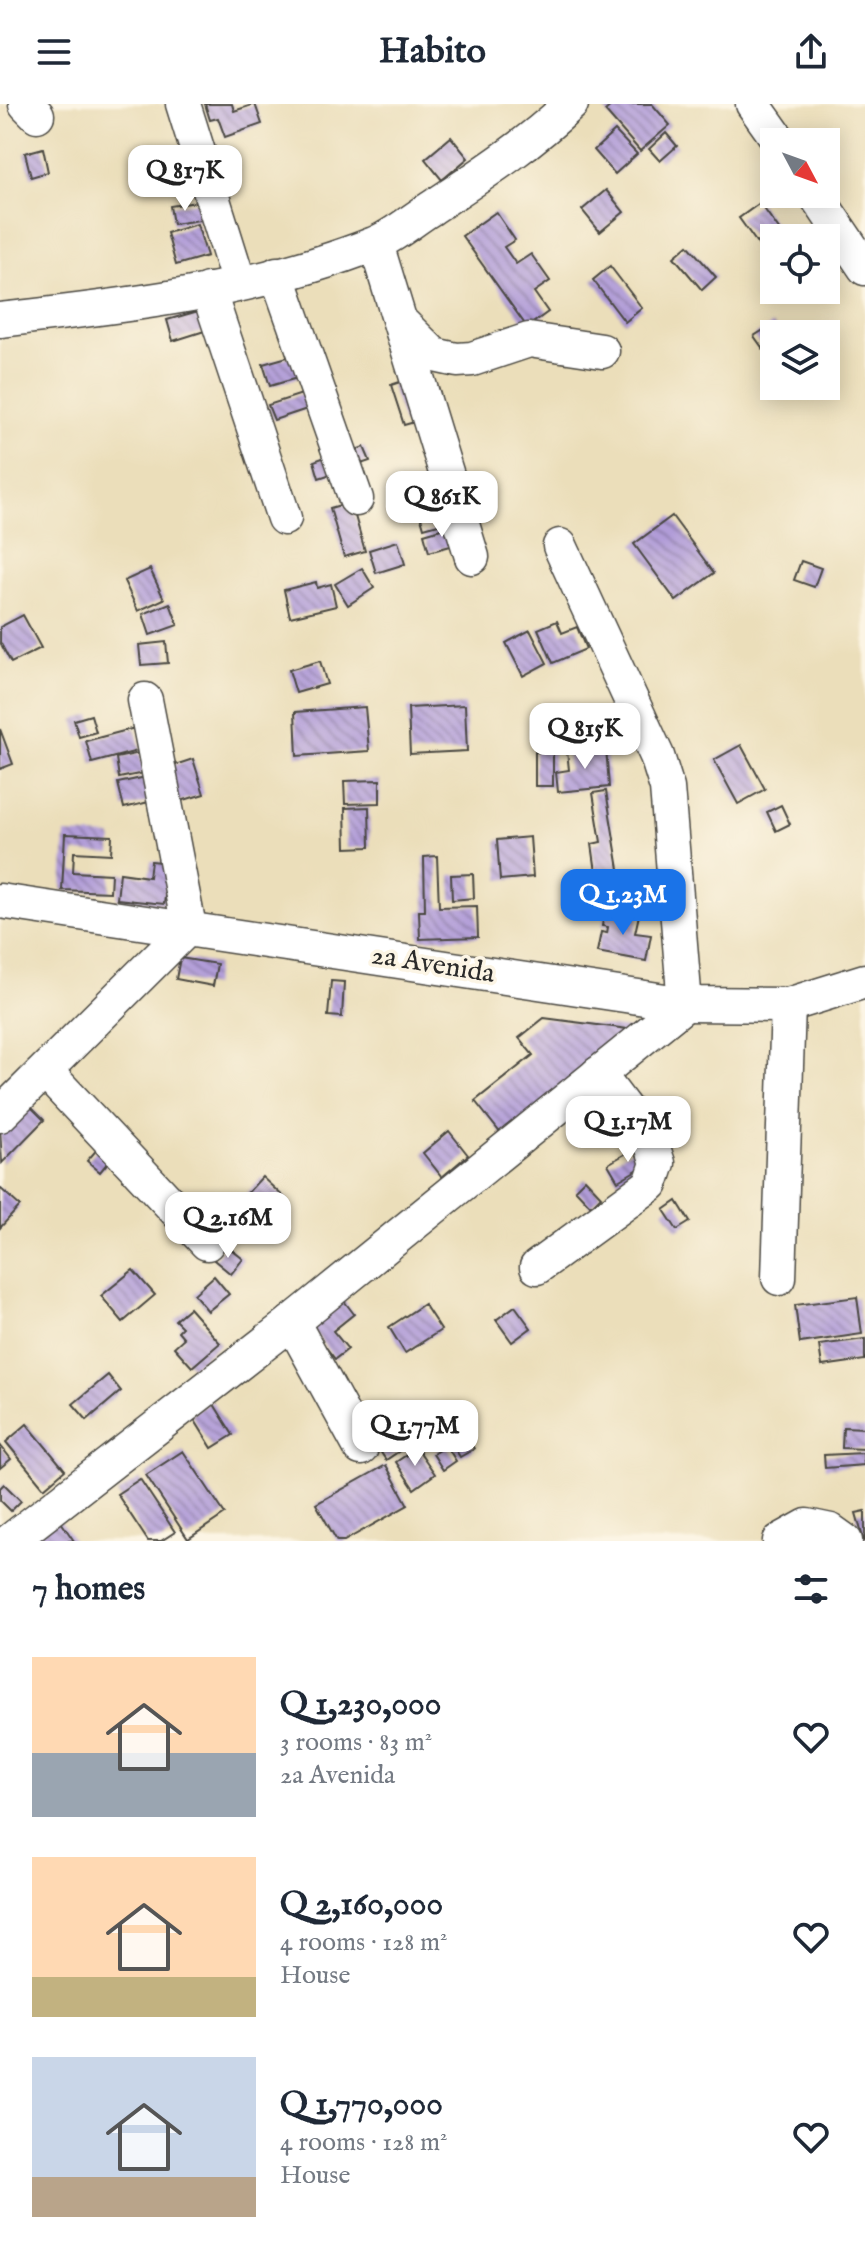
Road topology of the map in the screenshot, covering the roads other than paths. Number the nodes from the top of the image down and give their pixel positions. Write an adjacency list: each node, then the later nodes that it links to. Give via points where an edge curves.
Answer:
1 (183, 104): 10 (street)
2 (571, 104): 4 (street)
3 (753, 104): 5 (street)
4 (539, 117): 7 (street, via 530,143)
5 (770, 128)
6 (824, 208): 8 (street)
7 (376, 244): 9 (street); 12 (street)
8 (865, 268)
9 (277, 274): 10 (street); 14 (street)
10 (224, 286): 11 (street, via 108,308); 15 (street)
11 (0, 320)
12 (400, 321): 13 (street, via 434,355 457,360 529,340); 17 (street)
13 (602, 351)
14 (356, 499)
15 (284, 518)
16 (560, 546): 22 (street, via 667,788)
17 (472, 557)
18 (145, 700): 20 (street)
19 (0, 901): 20 (street, 2a Avenida)
20 (189, 927): 22 (street, 2a Avenida); 24 (street)
21 (865, 981): 23 (street, 2a Avenida)
22 (685, 1004): 23 (street, 2a Avenida); 25 (street)
23 (788, 1005): 29 (street)
24 (45, 1071): 26 (street); 27 (street)
25 (598, 1074): 28 (street, via 652,1145 658,1163 651,1184); 30 (street)
26 (0, 1115)
27 (207, 1243)
28 (537, 1267)
29 (779, 1278)
30 (292, 1322): 31 (street); 32 (street)
31 (361, 1448)
32 (10, 1541)
33 (780, 1541): 34 (street, via 807,1526 831,1531)
34 (845, 1541)

